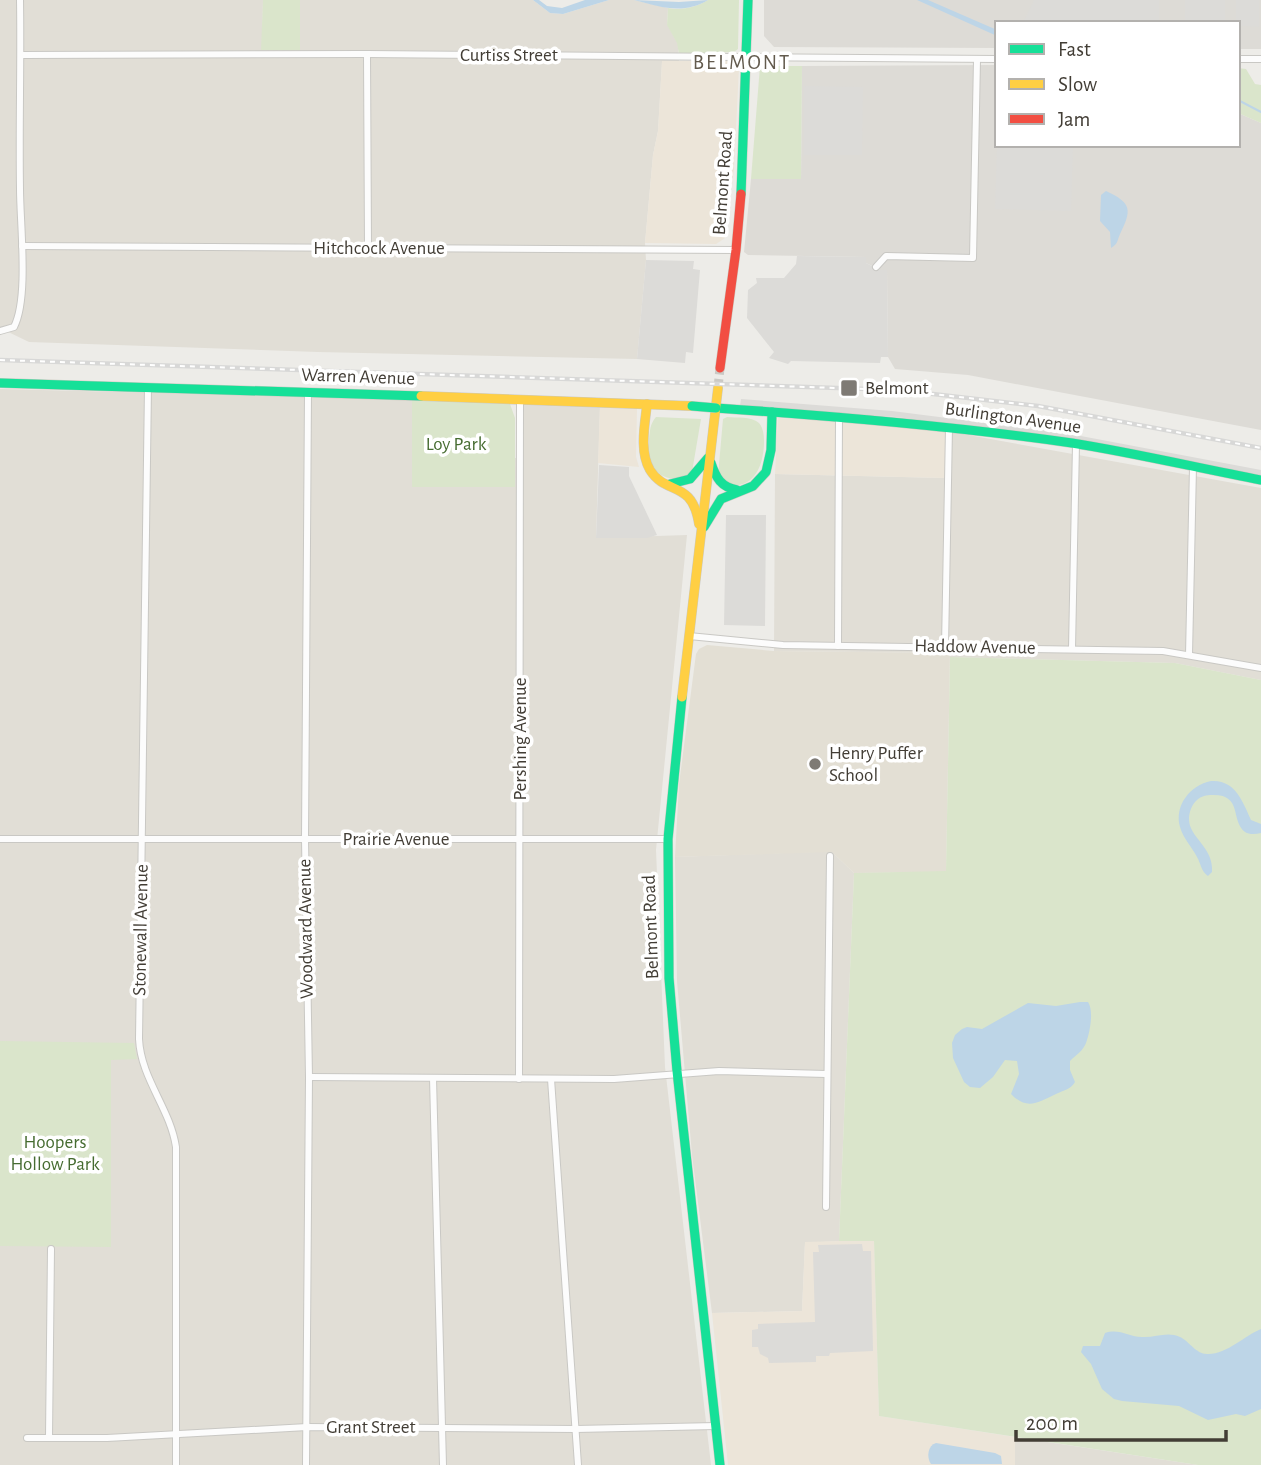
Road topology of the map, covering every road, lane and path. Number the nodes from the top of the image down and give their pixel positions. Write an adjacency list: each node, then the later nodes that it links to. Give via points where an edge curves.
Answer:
1 (20, 0): 4 (street)
2 (748, 0): 5 (main road, Belmont Road)
3 (367, 54): 4 (street, Curtiss Street); 5 (street, Curtiss Street); 11 (street)
4 (21, 55): 10 (street)
5 (746, 57): 7 (street, Curtiss Street); 12 (main road, Belmont Road)
6 (995, 59): 7 (street, Curtiss Street)
7 (977, 60): 13 (street, via 973,258 886,256)
8 (1240, 60): 9 (street)
9 (1261, 60)
10 (22, 246): 11 (street, Hitchcock Avenue); 14 (street, via 20,315 14,327)
11 (368, 247): 12 (street, Hitchcock Avenue)
12 (736, 250): 15 (main road, Belmont Road)
13 (876, 267)
14 (0, 331)
15 (720, 368)
16 (0, 383): 17 (main road, Warren Avenue)
17 (148, 387): 19 (main road, Warren Avenue); 40 (street, Stonewall Avenue)
18 (718, 388): 27 (main road, Belmont Road)
19 (308, 393): 20 (main road, Warren Avenue); 41 (street, Woodward Avenue)
20 (520, 399): 21 (main road, Warren Avenue); 42 (street, Pershing Avenue)
21 (647, 404): 22 (main road, Warren Avenue, bridge); 30 (main road, via 645,458 655,477)
22 (716, 408): 23 (main road, Burlington Avenue)
23 (772, 412): 24 (main road, Burlington Avenue); 31 (main road, via 767,471 758,484)
24 (839, 416): 25 (main road, Burlington Avenue); 34 (street)
25 (949, 427): 26 (main road, Burlington Avenue); 35 (street)
26 (1076, 444): 28 (main road, Burlington Avenue); 36 (street)
27 (709, 458): 30 (main road, via 690,479); 31 (main road, via 721,485); 32 (main road, Belmont Road)
28 (1193, 467): 29 (main road, Burlington Avenue); 37 (street)
29 (1261, 480)
30 (668, 484): 32 (main road, via 692,500)
31 (742, 491): 32 (main road, via 718,502)
32 (701, 532): 33 (main road, Belmont Road)
33 (689, 636): 34 (street, Haddow Avenue); 43 (main road, Belmont Road)
34 (838, 646): 35 (street, Haddow Avenue)
35 (945, 647): 36 (street, Haddow Avenue)
36 (1072, 649): 37 (street, Haddow Avenue)
37 (1189, 655): 38 (street, Haddow Avenue)
38 (1261, 668)
39 (0, 839): 40 (street, Prairie Avenue)
40 (142, 839): 41 (street, Prairie Avenue); 57 (street, Stonewall Avenue, via 140,1053 170,1122 176,1155)
41 (305, 839): 42 (street, Prairie Avenue); 47 (street, Woodward Avenue)
42 (519, 839): 43 (street, Prairie Avenue); 49 (street, Pershing Avenue)
43 (666, 839): 46 (main road, Belmont Road, via 666,923)
44 (830, 856): 45 (street)
45 (827, 1074): 46 (street, via 719,1071); 51 (street)
46 (677, 1075): 50 (street); 53 (main road, Belmont Road)
47 (309, 1077): 48 (street); 54 (street, Woodward Avenue)
48 (433, 1078): 49 (street); 55 (street)
49 (519, 1079): 50 (street)
50 (551, 1079): 56 (street)
51 (826, 1207)
52 (51, 1249): 58 (street)
53 (716, 1426): 56 (street, Grant Street); 64 (main road, Belmont Road)
54 (307, 1427): 55 (street, Grant Street); 57 (street, Grant Street); 61 (street, Woodward Avenue)
55 (441, 1427): 56 (street, Grant Street); 62 (street)
56 (576, 1429): 63 (street)
57 (176, 1434): 58 (street, Grant Street); 60 (street, Stonewall Avenue)
58 (49, 1437): 59 (street, Grant Street)
59 (27, 1438)
60 (176, 1465)
61 (306, 1465)
62 (443, 1465)
63 (578, 1465)
64 (720, 1465)

